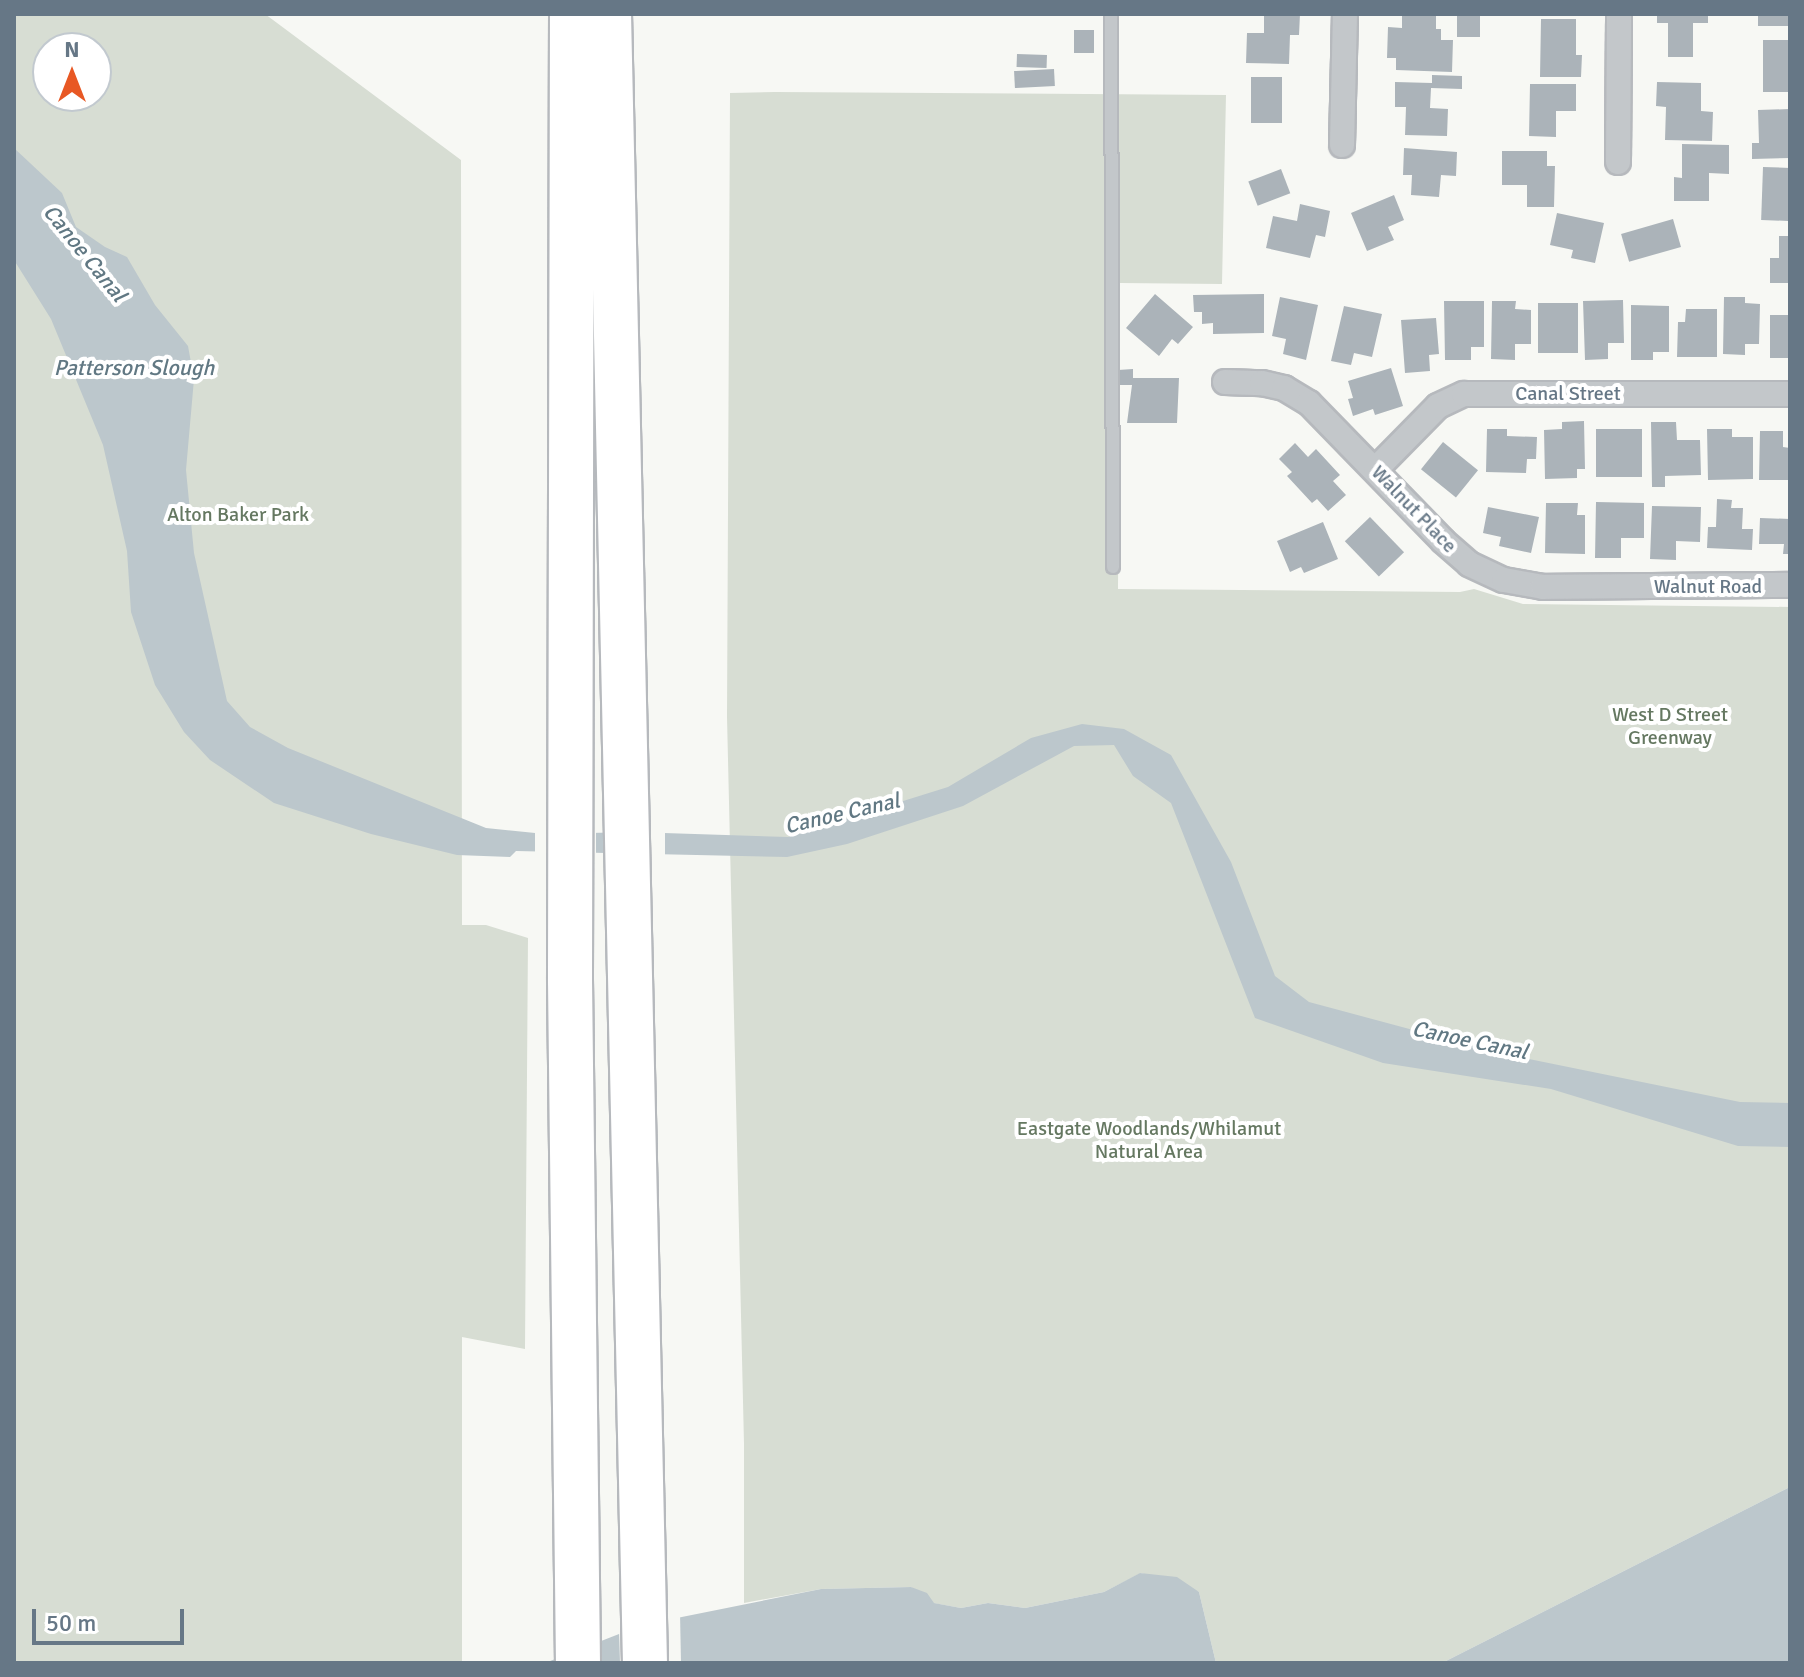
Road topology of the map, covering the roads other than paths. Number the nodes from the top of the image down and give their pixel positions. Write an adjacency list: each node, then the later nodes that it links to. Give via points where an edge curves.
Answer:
1 (572, 14): 14 (highway, via 570,980)
2 (609, 14): 15 (highway)
3 (1111, 14): 11 (lane)
4 (1345, 14): 6 (street)
5 (1619, 14): 7 (street)
6 (1342, 145)
7 (1618, 162)
8 (1225, 382): 10 (street, Walnut Place, via 1284,388 1309,403)
9 (1790, 394): 10 (street, Canal Street, via 1464,394 1438,406)
10 (1376, 469): 13 (street, Walnut Place, via 1469,564 1504,580 1543,587)
11 (1113, 567)
12 (1790, 585): 13 (street, Walnut Road)
13 (1626, 586)
14 (578, 1663)
15 (645, 1663)

